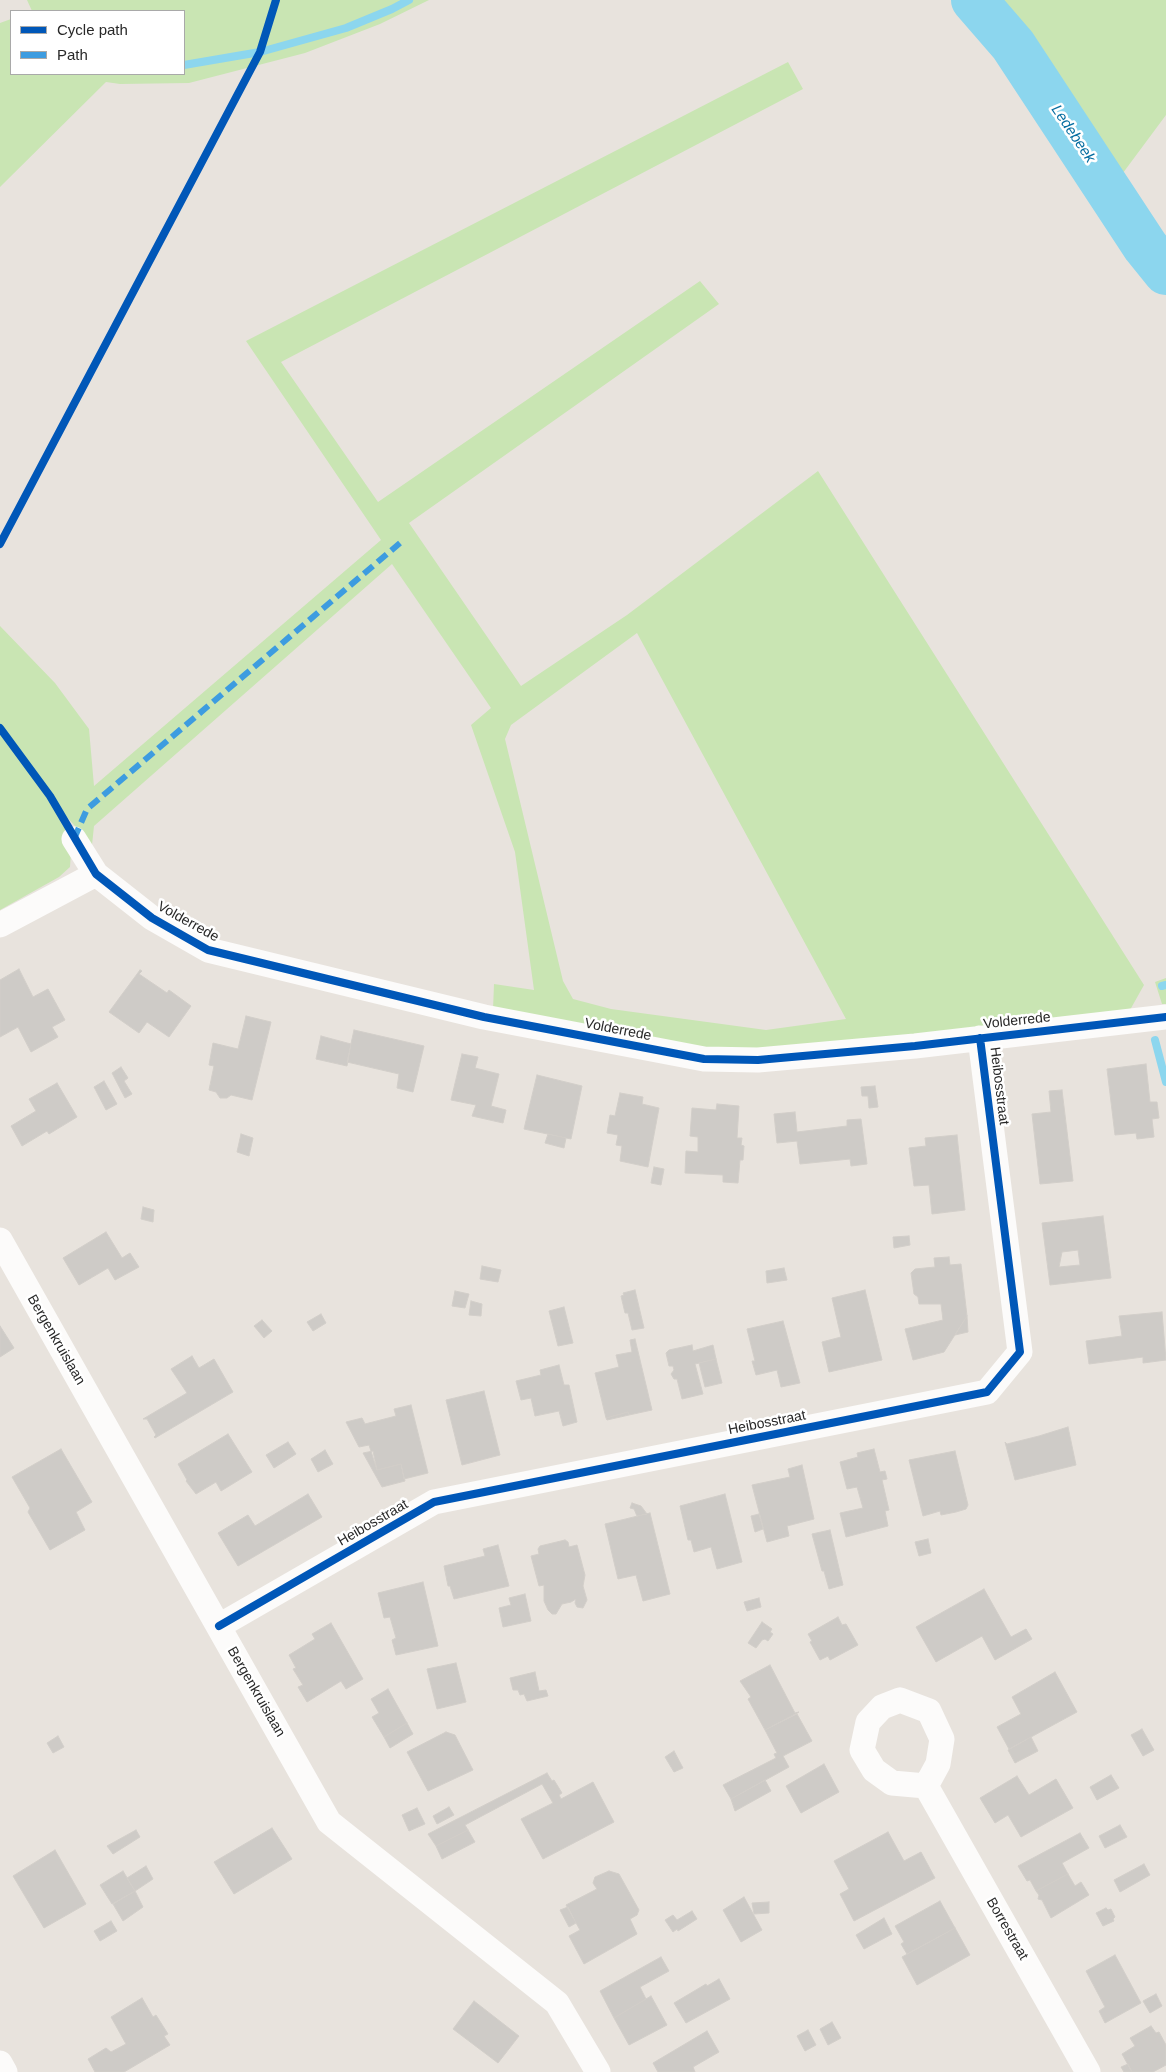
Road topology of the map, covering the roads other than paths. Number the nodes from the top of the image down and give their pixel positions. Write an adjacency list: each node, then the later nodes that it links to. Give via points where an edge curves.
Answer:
1 (74, 839): 2 (street, Volderrede)
2 (96, 874): 3 (street); 5 (street, Volderrede, via 152,918 208,950 484,1017 704,1059 758,1060)
3 (0, 925)
4 (1166, 1017): 5 (street, Volderrede)
5 (980, 1038): 7 (street, Heibosstraat, via 1020,1352 987,1392 434,1502)
6 (0, 1240): 7 (street, Bergenkruislaan)
7 (218, 1626): 11 (street, Bergenkruislaan, via 329,1822 557,2003)
8 (926, 1786): 12 (street, Borrestraat)
9 (0, 2063): 10 (street)
10 (5, 2072)
11 (598, 2072)
12 (1088, 2072)

